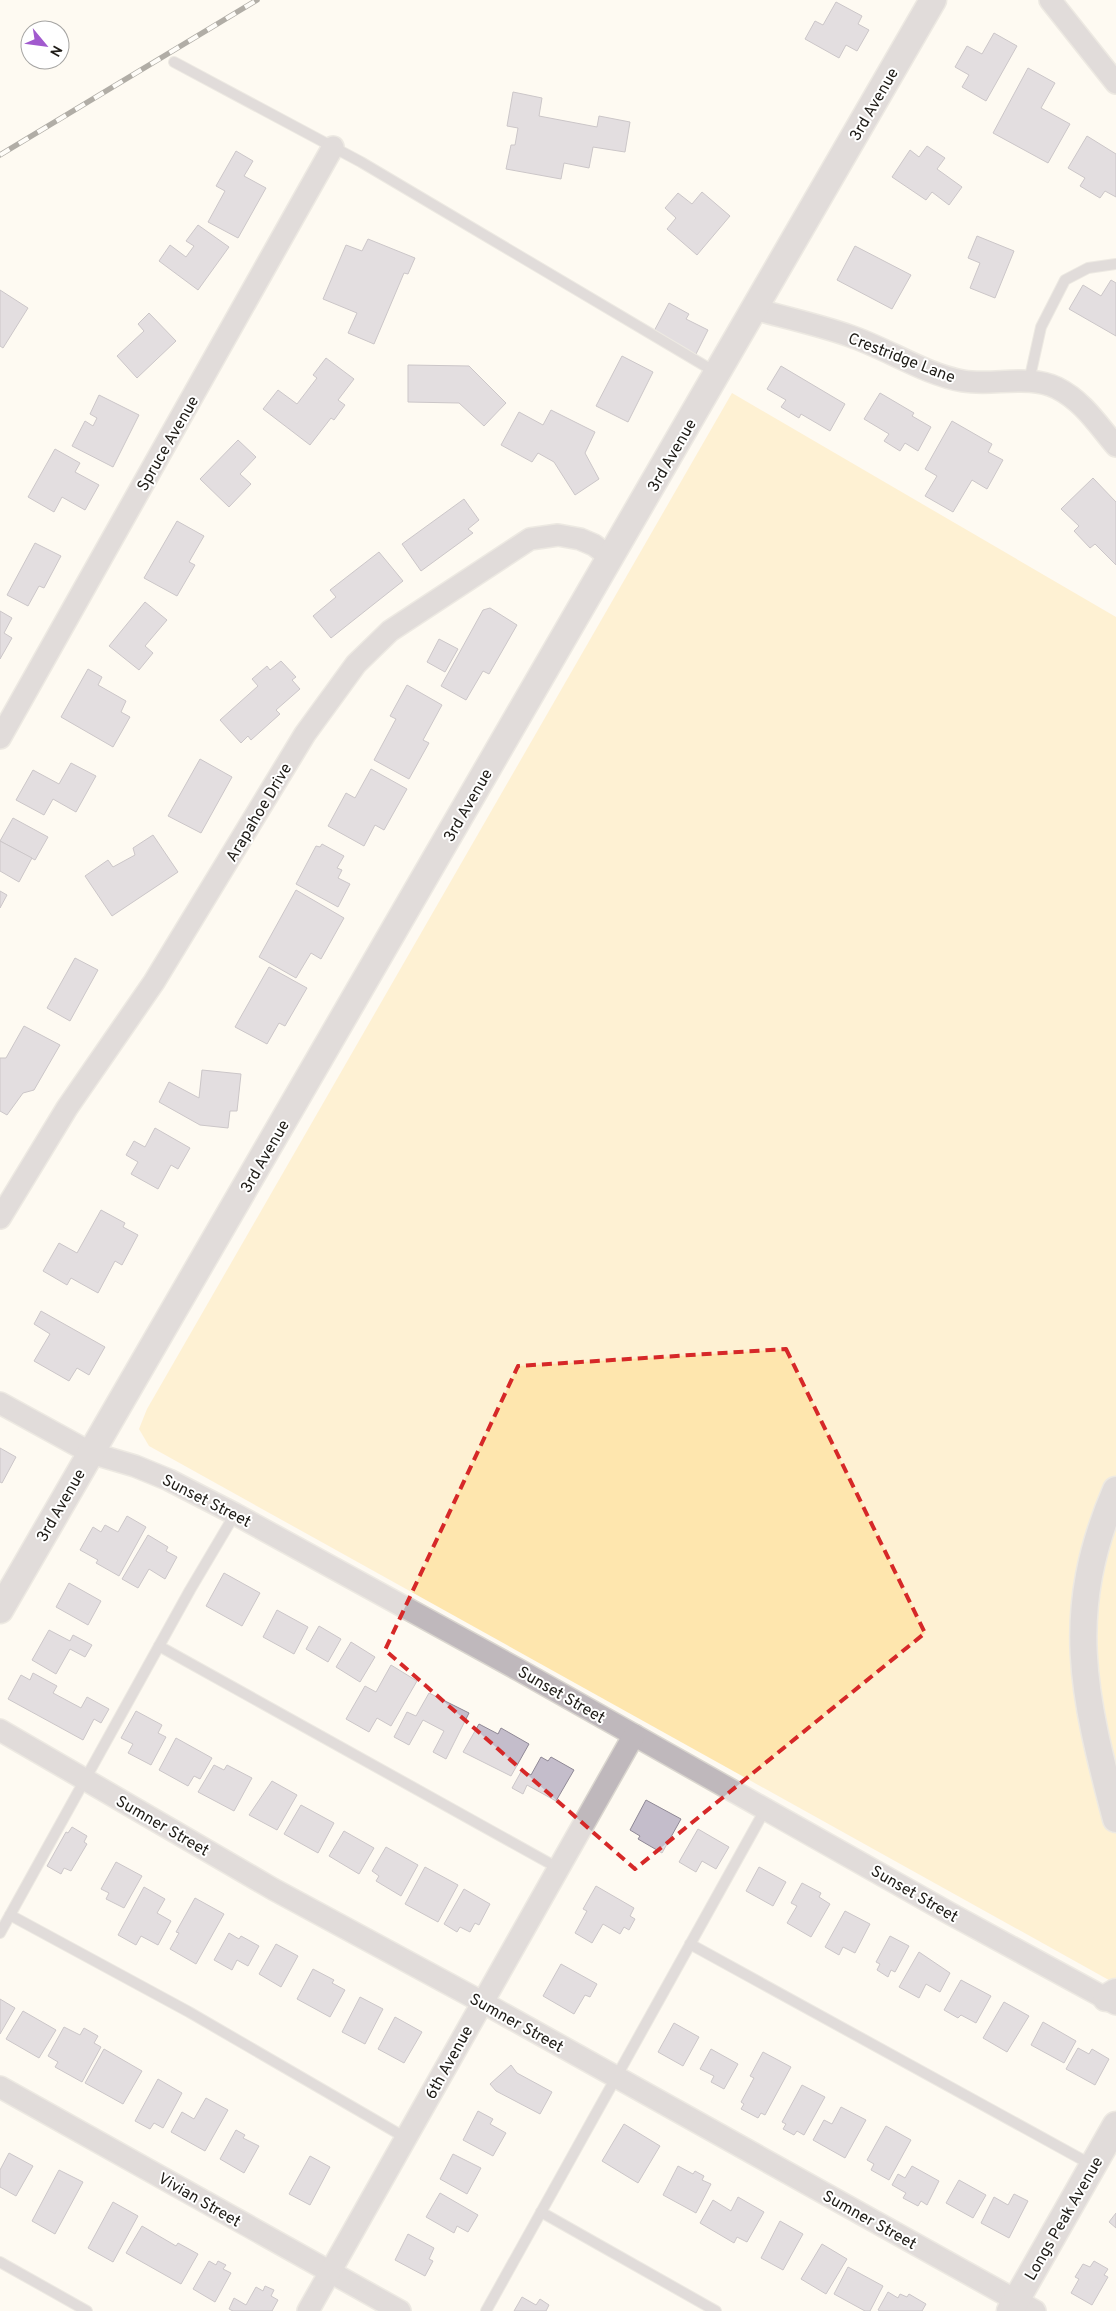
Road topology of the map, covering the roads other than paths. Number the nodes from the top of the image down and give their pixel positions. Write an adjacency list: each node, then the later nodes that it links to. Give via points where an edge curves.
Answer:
1 (933, 0): 7 (street, 3rd Avenue)
2 (1050, 0): 4 (street)
3 (174, 62): 5 (lane)
4 (1116, 83)
5 (333, 148): 8 (lane); 12 (street, Spruce Avenue)
6 (1116, 264): 9 (lane, via 1088,268 1065,280 1041,327)
7 (755, 309): 8 (street, 3rd Avenue); 9 (street, Crestridge Lane, via 851,336 963,381)
8 (718, 373): 11 (street, 3rd Avenue)
9 (1029, 381): 10 (street, Crestridge Lane, via 1056,387 1080,402)
10 (1116, 446)
11 (611, 558): 13 (street, Arapahoe Drive, via 594,544 580,539 558,535 530,539 390,631 356,664 305,734 154,982 66,1108); 15 (street, 3rd Avenue)
12 (0, 738)
13 (0, 1218)
14 (0, 1403): 15 (street, Sunset Street)
15 (91, 1453): 17 (street, Sunset Street, via 169,1480); 18 (street, 3rd Avenue)
16 (1116, 1490): 24 (street, via 1090,1567 1082,1620 1086,1693)
17 (235, 1514): 19 (lane); 21 (street, Sunset Street)
18 (0, 1610)
19 (159, 1646): 22 (lane); 25 (lane)
20 (0, 1730): 22 (street, Sumner Street)
21 (634, 1735): 23 (street, Sunset Street); 25 (street, 6th Avenue)
22 (85, 1780): 26 (lane); 30 (street, Sumner Street, via 273,1889)
23 (766, 1808): 28 (lane); 29 (street, Sunset Street, via 949,1912)
24 (1116, 1818)
25 (558, 1868): 30 (street, 6th Avenue)
26 (10, 1916): 27 (lane); 34 (lane, via 189,2012)
27 (0, 1933)
28 (690, 1944): 31 (lane); 35 (lane)
29 (1113, 1998)
30 (482, 2002): 31 (street, Sumner Street); 34 (street, 6th Avenue)
31 (616, 2077): 36 (lane); 39 (street, Sumner Street)
32 (0, 2088): 38 (street, Vivian Street)
33 (1116, 2125): 35 (street, Longs Peak Avenue)
34 (406, 2138): 38 (street, 6th Avenue)
35 (1093, 2166): 39 (street, Longs Peak Avenue)
36 (541, 2212): 43 (lane); 44 (lane)
37 (0, 2262): 40 (lane)
38 (330, 2272): 41 (street, 6th Avenue); 42 (street, Vivian Street)
39 (1020, 2307)
40 (87, 2311)
41 (308, 2311)
42 (400, 2311)
43 (486, 2311)
44 (716, 2311)

